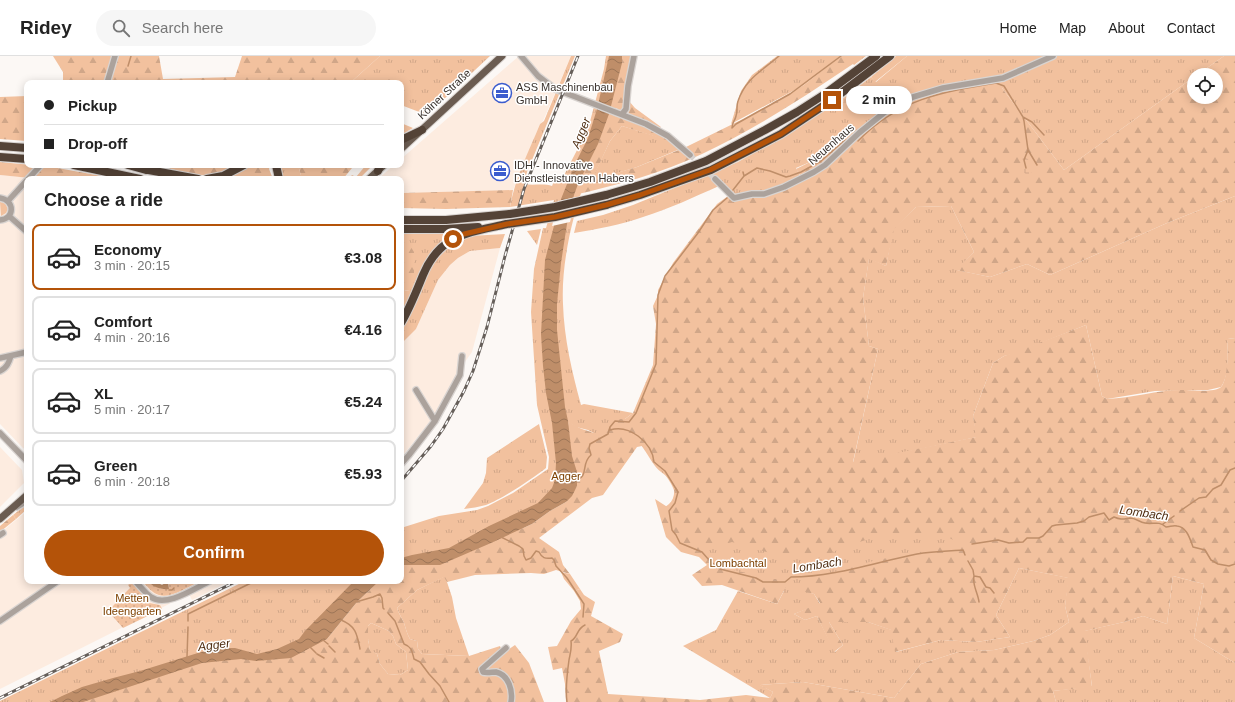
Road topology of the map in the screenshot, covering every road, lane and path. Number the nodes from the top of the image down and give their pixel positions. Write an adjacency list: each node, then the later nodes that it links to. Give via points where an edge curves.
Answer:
1 (115, 56): 8 (street)
2 (502, 56): 10 (main road, Kölner Straße)
3 (521, 56): 9 (street, via 538,76 555,89)
4 (634, 56): 9 (street, via 626,109)
5 (876, 56): 36 (highway, bridge, via 825,94 766,130 706,161 650,182 555,207 510,214 446,220)
6 (890, 56): 37 (highway, bridge, via 832,100 781,134 710,170 606,205 555,217)
7 (1053, 56): 30 (street, Neuenhaus, via 1003,78 943,88 913,97 885,112 814,172 784,187 764,194 734,198)
8 (107, 80)
9 (622, 114): 15 (street, via 664,134)
10 (422, 130): 11 (highway); 13 (main road, Kölner Straße)
11 (404, 139)
12 (0, 146): 14 (highway)
13 (404, 146)
14 (24, 148)
15 (690, 155)
16 (0, 157): 17 (highway)
17 (24, 159)
18 (38, 168): 24 (street)
19 (88, 168): 25 (highway)
20 (139, 168): 23 (highway)
21 (238, 168): 28 (highway)
22 (379, 168): 29 (main road)
23 (143, 169): 26 (highway); 27 (highway)
24 (31, 176)
25 (126, 176)
26 (168, 176)
27 (182, 176)
28 (223, 176)
29 (372, 176)
30 (715, 179)
31 (24, 183): 33 (street)
32 (0, 198): 33 (street)
33 (8, 201): 34 (street, via 12,210)
34 (9, 216): 35 (street); 38 (street)
35 (0, 220)
36 (404, 220)
37 (507, 224): 39 (highway, via 446,229); 40 (highway, via 464,234 440,248 427,266)
38 (24, 229)
39 (404, 229)
40 (404, 317)
41 (24, 353): 42 (street)
42 (11, 356): 44 (street); 45 (street, via 8,364)
43 (462, 356): 47 (street, via 460,375)
44 (0, 358)
45 (0, 371)
46 (416, 390): 47 (street)
47 (435, 421): 50 (street)
48 (0, 433): 49 (street)
49 (24, 458)
50 (404, 461)
51 (24, 497): 53 (main road)
52 (24, 503): 53 (street)
53 (7, 513): 54 (main road)
54 (0, 519)
55 (54, 584): 58 (street)
56 (139, 584): 57 (street, via 150,597 165,601)
57 (204, 584)
58 (0, 621)
59 (506, 648): 60 (street, via 482,669 483,672 496,672 506,678 509,682)
60 (511, 702)

